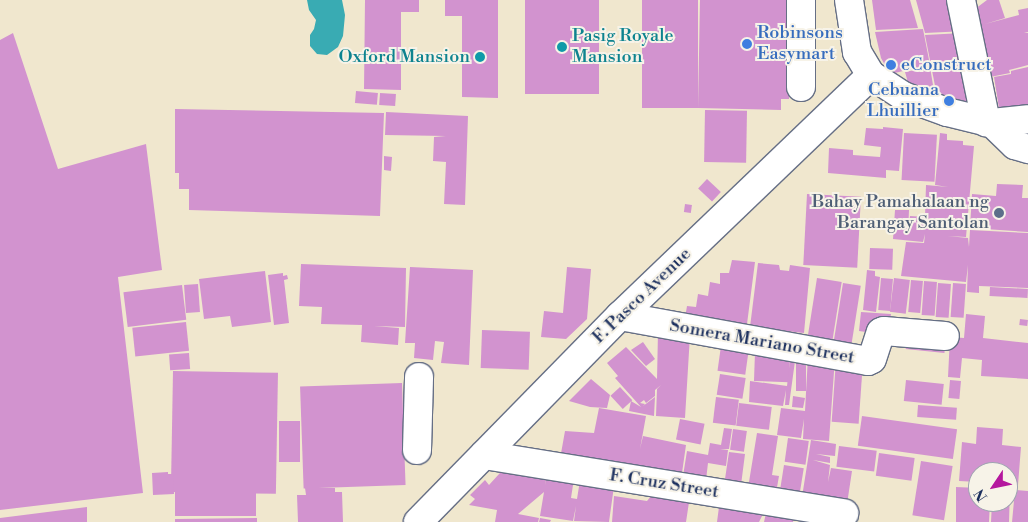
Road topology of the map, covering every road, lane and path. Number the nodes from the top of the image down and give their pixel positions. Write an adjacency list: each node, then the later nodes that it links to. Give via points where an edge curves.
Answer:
1 (801, 0): 5 (street)
2 (849, 0): 4 (street, via 857,52)
3 (962, 0): 6 (street)
4 (871, 75): 6 (street, via 903,96); 7 (street, F. Pasco Avenue)
5 (801, 87)
6 (1011, 130)
7 (620, 316): 8 (street, Somera Mariano Street, via 868,361 872,359 884,331); 11 (street, F. Pasco Avenue)
8 (945, 336)
9 (419, 377): 10 (street)
10 (417, 450)
11 (484, 455): 12 (street, F. Cruz Street); 13 (street, F. Pasco Avenue)
12 (844, 513)
13 (418, 522)

